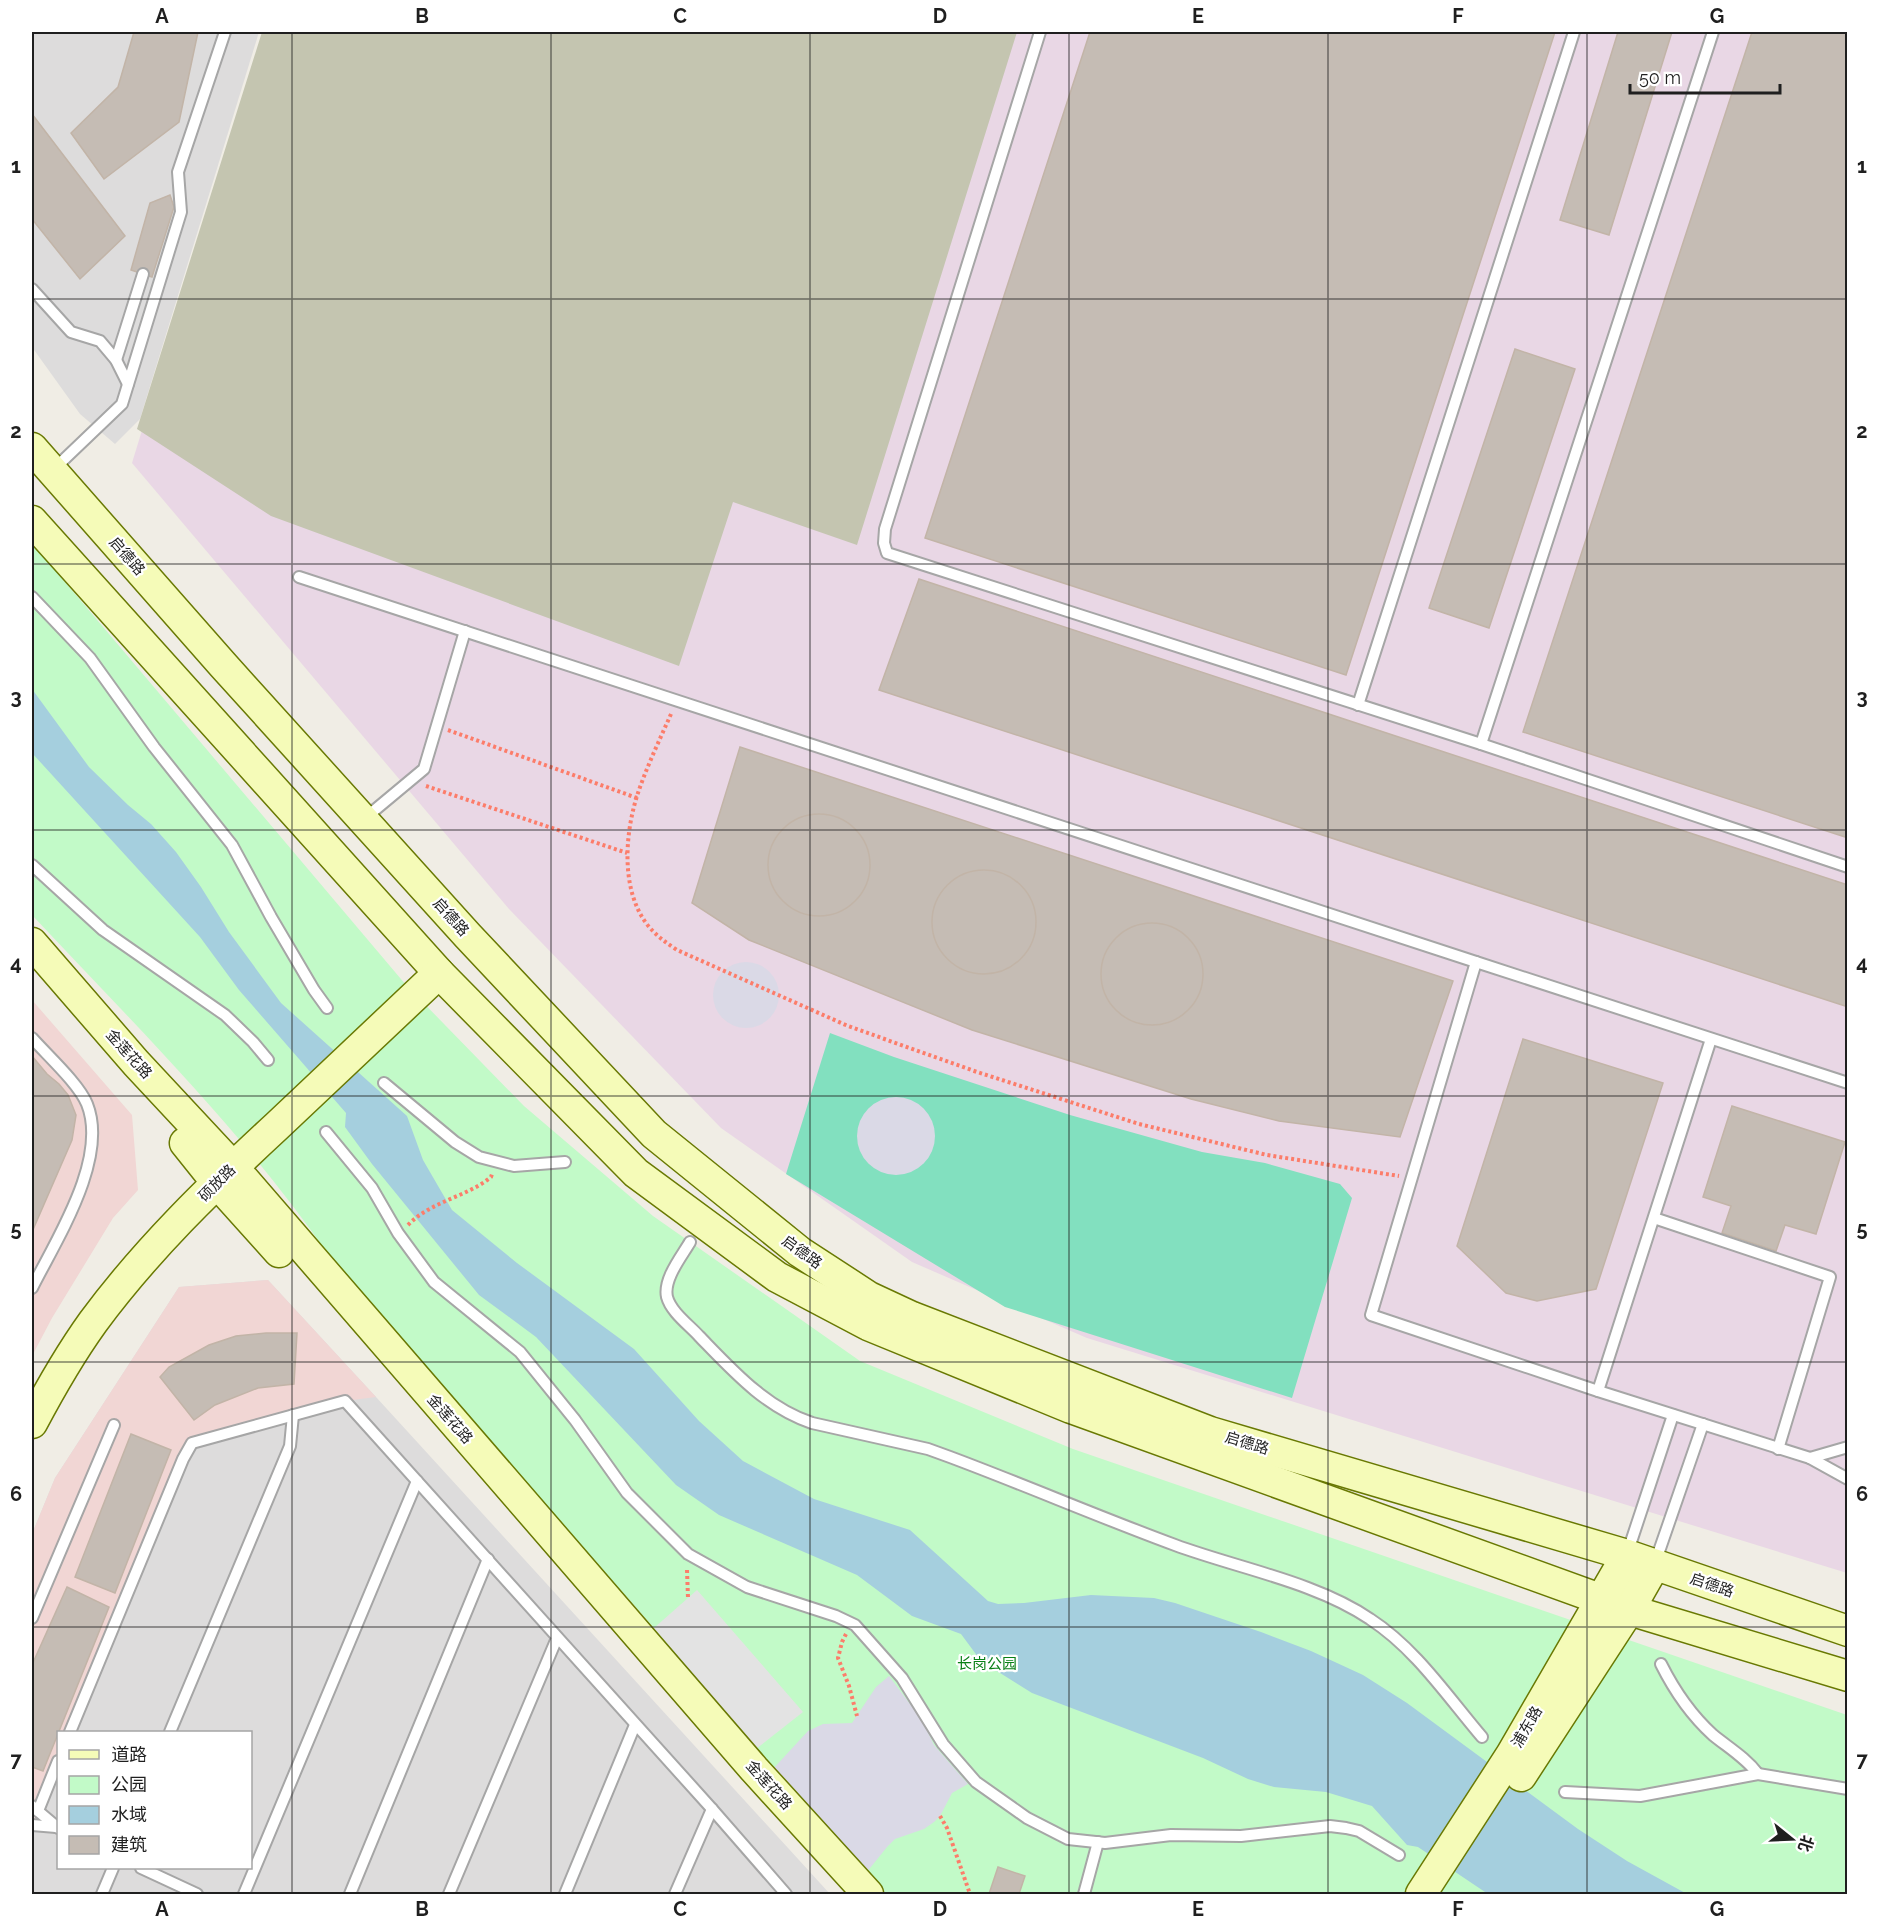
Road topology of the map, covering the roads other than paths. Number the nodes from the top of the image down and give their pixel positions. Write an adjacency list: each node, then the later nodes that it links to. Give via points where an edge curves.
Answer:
1 (225, 32): 8 (lane, via 178,172 181,212)
2 (1040, 32): 15 (lane, via 885,530 885,549 895,557)
3 (1574, 32): 15 (lane)
4 (1713, 32): 16 (lane)
5 (142, 274): 7 (lane)
6 (32, 289): 7 (lane, via 71,332 100,341)
7 (116, 360): 8 (lane)
8 (128, 384): 10 (lane, via 122,404)
9 (32, 448): 10 (main road, 启德路)
10 (52, 471): 17 (main road, 启德路)
11 (32, 521): 23 (main road, 启德路)
12 (299, 577): 14 (lane)
13 (32, 597): 24 (lane, via 90,658 154,747 232,844)
14 (465, 632): 17 (lane, via 424,769); 21 (lane)
15 (1358, 705): 16 (lane)
16 (1481, 744): 19 (lane)
17 (363, 820): 47 (main road, 启德路, via 654,1134 800,1252 868,1297 1210,1432)
18 (32, 865): 27 (lane, via 103,930 225,1015)
19 (1848, 867)
20 (32, 943): 32 (main road, 金莲花路, via 136,1063)
21 (1476, 962): 26 (lane); 36 (lane, via 1371,1315)
22 (32, 966): 32 (main road, 金莲花路, via 195,1154)
23 (439, 973): 32 (main road, 硕放路); 50 (main road, 启德路, via 636,1173 777,1277 868,1325 1071,1408)
24 (327, 1008)
25 (32, 1038): 35 (lane, via 81,1093 92,1122 87,1172)
26 (1711, 1039): 29 (lane); 33 (lane)
27 (268, 1060)
28 (384, 1083): 31 (lane, via 479,1157 514,1166)
29 (1848, 1083)
30 (326, 1132): 69 (lane, via 372,1188 398,1233 434,1282 520,1352 627,1493 688,1554 747,1587 852,1623 902,1678 943,1744 976,1782 1027,1818 1068,1839)
31 (565, 1162)
32 (225, 1175): 39 (main road, 硕放路, via 166,1235 105,1307 52,1386); 81 (main road, 金莲花路); 82 (main road, 金莲花路)
33 (1654, 1218): 36 (lane); 43 (lane, via 1830,1277)
34 (690, 1242): 60 (lane, via 669,1280 668,1298 677,1313 736,1376 781,1409 812,1423 928,1449 1175,1545 1344,1603 1405,1647)
35 (32, 1288)
36 (1598, 1391): 38 (lane)
37 (294, 1415): 46 (lane, via 345,1401); 58 (lane, via 192,1443); 59 (lane, via 290,1446)
38 (1673, 1415): 41 (lane); 47 (lane)
39 (32, 1424)
40 (114, 1425): 52 (lane)
41 (1703, 1425): 43 (lane); 49 (lane)
42 (1848, 1447): 44 (lane)
43 (1778, 1449): 44 (lane)
44 (1810, 1458): 45 (lane)
45 (1848, 1479)
46 (417, 1481): 48 (lane); 75 (lane)
47 (1627, 1555): 49 (main road, 启德路); 50 (main road, 浦东路)
48 (488, 1559): 54 (lane); 76 (lane)
49 (1654, 1566): 51 (main road, 浦东路); 53 (main road, 启德路)
50 (1601, 1600): 51 (main road, 启德路); 84 (main road, 浦东路, via 1510,1755)
51 (1629, 1610): 56 (main road, 启德路); 85 (main road, 浦东路)
52 (32, 1618)
53 (1848, 1631)
54 (558, 1638): 57 (lane); 77 (lane)
55 (1661, 1664): 62 (lane, via 1674,1690 1692,1712)
56 (1848, 1676)
57 (635, 1725): 66 (lane); 78 (lane)
58 (70, 1731)
59 (170, 1731)
60 (1482, 1737)
61 (57, 1763): 65 (lane)
62 (1758, 1774): 63 (lane); 64 (lane, via 1640,1796)
63 (1848, 1789)
64 (1565, 1792)
65 (35, 1808): 68 (lane)
66 (712, 1809): 79 (lane); 80 (lane)
67 (32, 1825): 68 (lane)
68 (57, 1827)
69 (1098, 1842): 70 (lane, via 1171,1835 1241,1836 1330,1826 1359,1831); 83 (lane)
70 (1399, 1855)
71 (113, 1869): 73 (lane)
72 (143, 1869): 74 (lane)
73 (102, 1894)
74 (197, 1894)
75 (244, 1894)
76 (350, 1894)
77 (449, 1894)
78 (565, 1894)
79 (675, 1894)
80 (786, 1894)
81 (849, 1894)
82 (868, 1894)
83 (1084, 1894)
84 (1421, 1894)
85 (1444, 1894)

